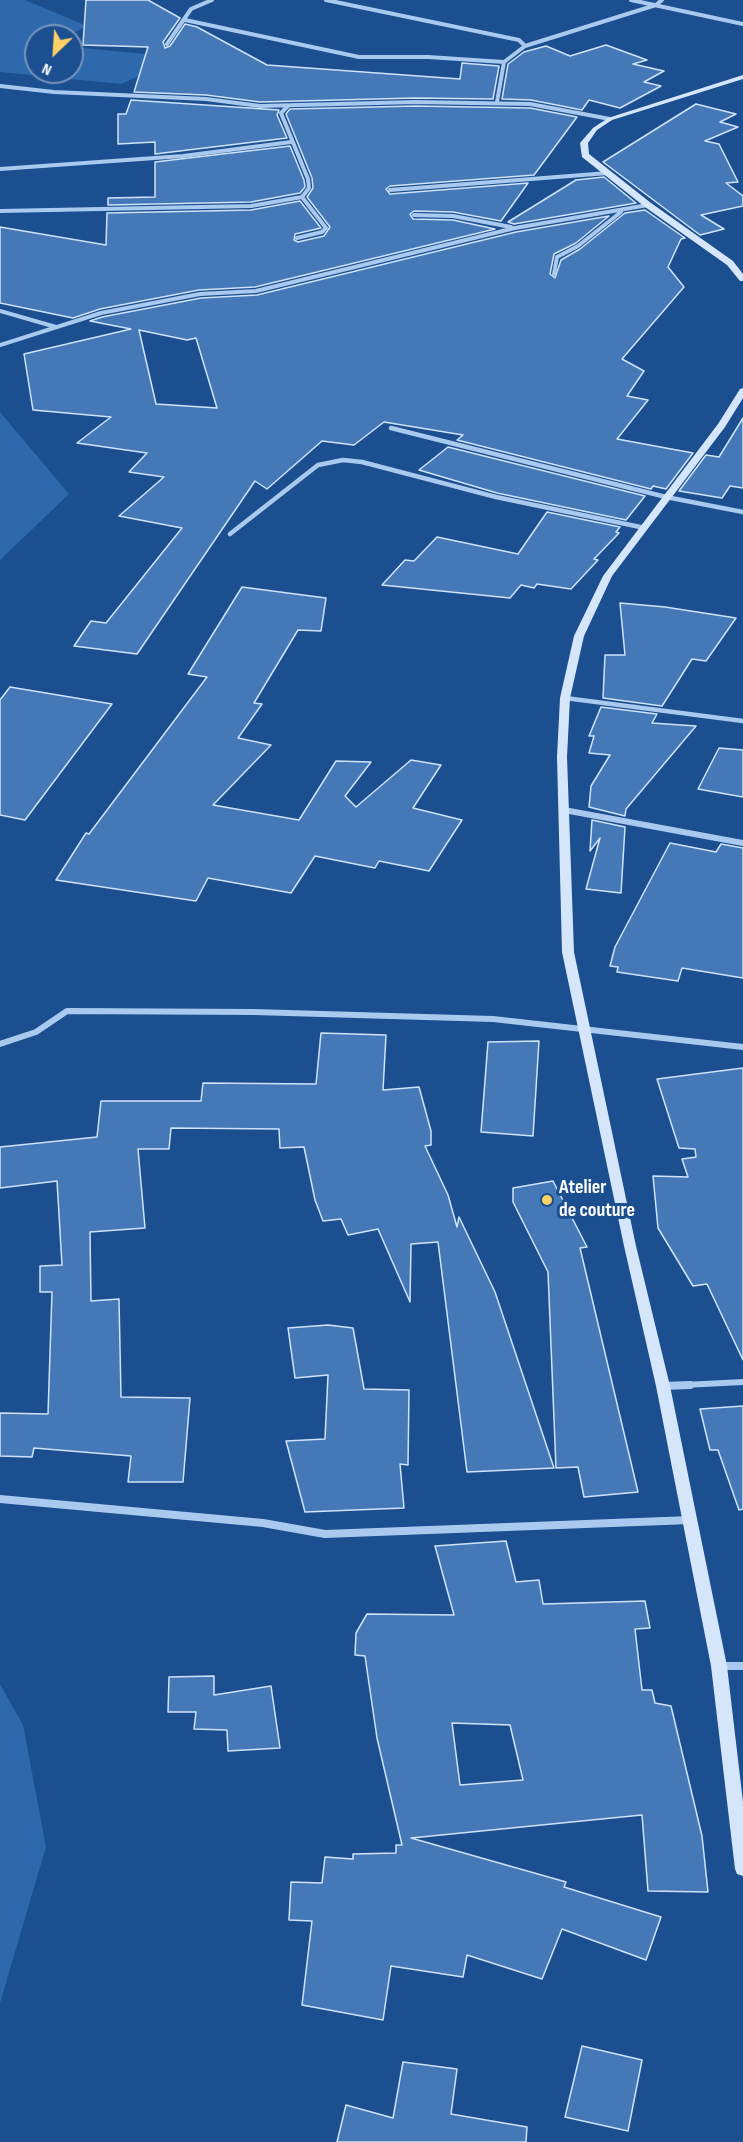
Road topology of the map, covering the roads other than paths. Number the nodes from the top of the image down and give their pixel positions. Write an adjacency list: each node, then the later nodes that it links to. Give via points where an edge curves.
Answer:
1 (212, 0): 6 (street, via 191,9)
2 (326, 0): 9 (street, via 519,40)
3 (631, 0): 5 (street)
4 (662, 0): 5 (street)
5 (656, 5): 7 (street); 9 (street)
6 (185, 20): 8 (street, via 172,32); 10 (street, via 359,57)
7 (743, 24)
8 (167, 44)
9 (525, 46): 10 (street)
10 (504, 62): 13 (street)
11 (743, 77): 15 (main road)
12 (0, 86): 14 (street)
13 (497, 102): 14 (street); 15 (street)
14 (288, 106): 16 (street, via 281,113)
15 (610, 119): 18 (main road, via 584,143 585,155)
16 (291, 142): 17 (street, via 183,156); 20 (street, via 308,179 309,188)
17 (0, 169)
18 (609, 173): 19 (street); 21 (main road)
19 (390, 190)
20 (302, 197): 23 (street, via 251,206); 26 (street, via 326,228)
21 (648, 205): 22 (street); 28 (main road, via 730,263)
22 (623, 210): 25 (street); 27 (street, via 578,246 557,257)
23 (0, 211)
24 (414, 215): 25 (street, via 443,215)
25 (515, 228): 30 (street, via 256,291 189,296 100,313)
26 (297, 238)
27 (554, 274)
28 (742, 277)
29 (0, 311): 30 (street)
30 (57, 327): 31 (street)
31 (0, 345)
32 (743, 391): 34 (main road)
33 (391, 428): 34 (street)
34 (666, 497): 35 (street); 36 (main road)
35 (743, 512)
36 (645, 528): 37 (street, via 343,460 318,465); 38 (main road, via 608,576 579,636)
37 (230, 534)
38 (566, 698): 39 (street); 40 (main road)
39 (743, 721)
40 (564, 810): 41 (street); 42 (main road, via 568,952)
41 (743, 843)
42 (582, 1029): 43 (street, via 493,1019 67,1011 32,1036); 44 (street); 46 (main road)
43 (0, 1044)
44 (743, 1047)
45 (743, 1382): 46 (street)
46 (663, 1386): 48 (main road)
47 (0, 1499): 48 (street, via 263,1523 325,1534)
48 (690, 1520): 49 (main road)
49 (719, 1666): 50 (street); 51 (main road)
50 (743, 1666)
51 (743, 1869)

